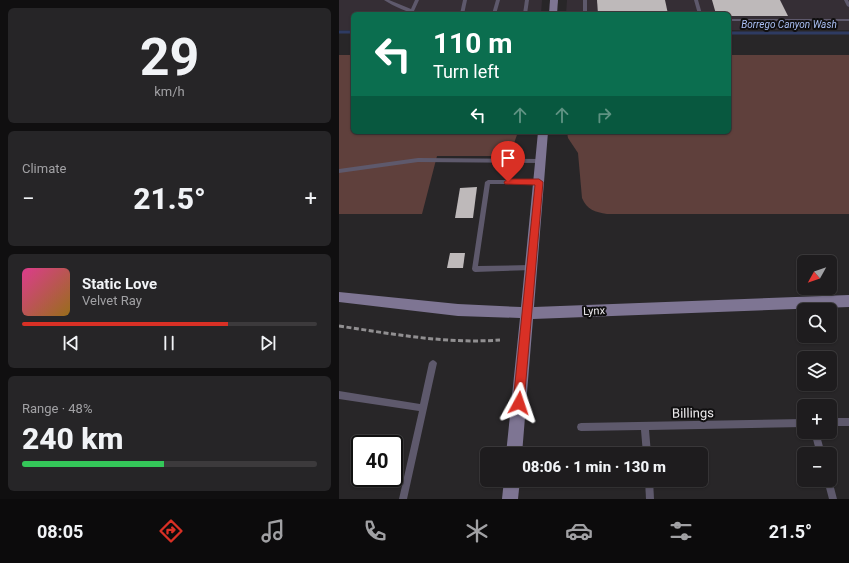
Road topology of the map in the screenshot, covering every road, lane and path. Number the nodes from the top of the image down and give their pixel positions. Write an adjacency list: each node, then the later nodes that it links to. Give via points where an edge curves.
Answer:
1 (386, 0): 11 (lane)
2 (417, 0): 11 (lane)
3 (465, 0): 12 (lane)
4 (498, 0): 13 (lane)
5 (527, 0): 14 (lane)
6 (554, 0): 15 (street)
7 (585, 0): 16 (lane)
8 (697, 0): 17 (lane)
9 (846, 0): 10 (lane)
10 (849, 6)
11 (413, 11)
12 (462, 12)
13 (495, 12)
14 (525, 12)
15 (553, 12)
16 (585, 12)
17 (700, 12)
18 (731, 20): 19 (lane)
19 (849, 20)
20 (543, 134): 21 (street)
21 (541, 161): 22 (lane, via 418,160); 23 (street)
22 (339, 171)
23 (539, 182): 24 (street); 24 (lane, via 488,182 475,269)
24 (531, 268): 27 (street)
25 (339, 297): 27 (street, Lynx, via 458,310)
26 (849, 302): 27 (street, Lynx)
27 (527, 313): 38 (street)
28 (339, 326): 29 (path, via 418,338 486,342)
29 (500, 340)
30 (433, 363): 32 (lane)
31 (339, 395): 32 (lane)
32 (423, 408): 43 (lane)
33 (837, 422): 34 (lane)
34 (849, 422)
35 (797, 423): 36 (lane, Billings)
36 (645, 426): 37 (lane, Billings); 39 (lane)
37 (581, 427)
38 (515, 447)
39 (646, 447)
40 (511, 487): 44 (street)
41 (649, 487): 45 (lane)
42 (830, 487): 46 (lane)
43 (403, 499)
44 (510, 499)
45 (650, 499)
46 (833, 499)

